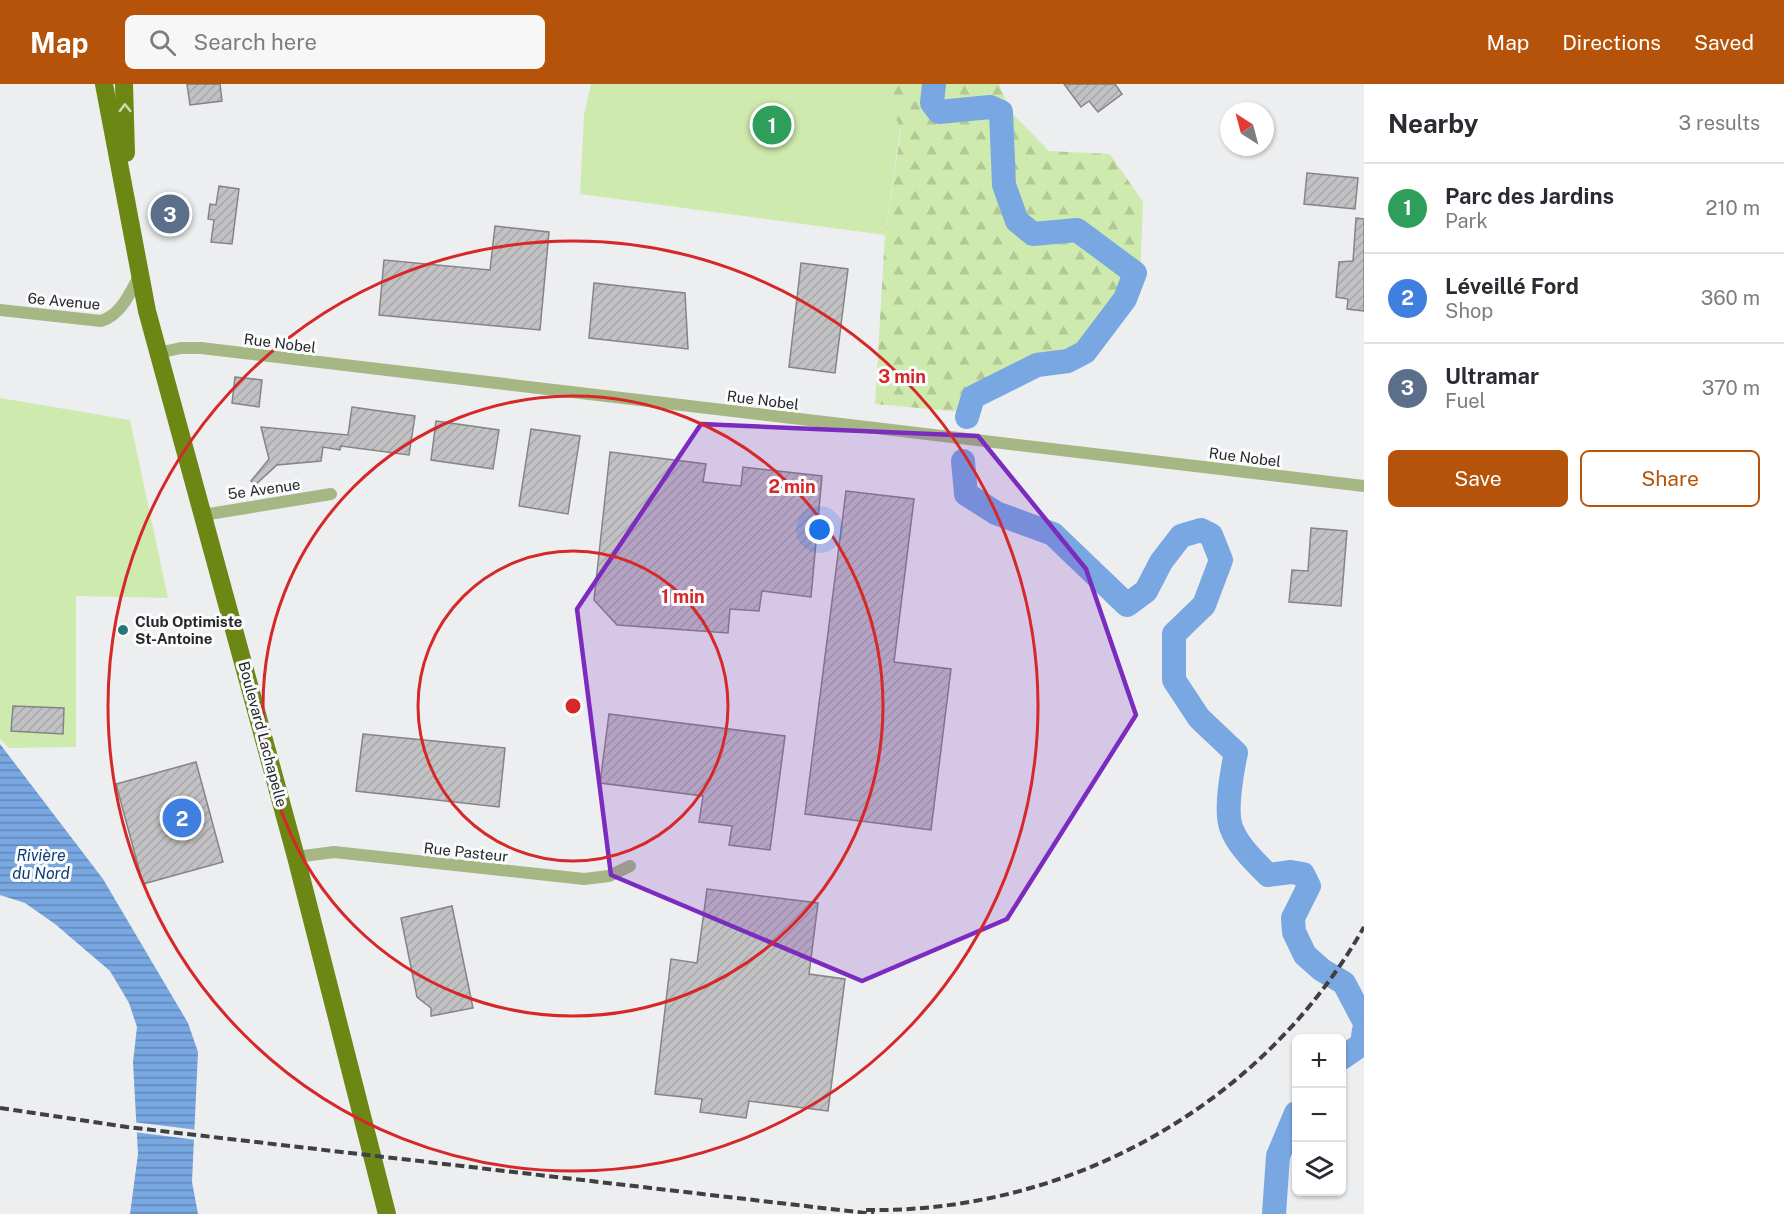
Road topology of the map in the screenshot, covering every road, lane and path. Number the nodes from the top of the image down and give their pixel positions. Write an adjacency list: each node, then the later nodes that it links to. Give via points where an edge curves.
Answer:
1 (104, 84): 3 (main road, Boulevard Lachapelle)
2 (124, 84): 3 (main road, Boulevard Lachapelle, one-way to 2)
3 (127, 209): 4 (main road, Boulevard Lachapelle)
4 (139, 276): 5 (street, 6e Avenue, via 123,305 111,317 93,321); 6 (main road, Boulevard Lachapelle)
5 (0, 310)
6 (158, 353): 7 (street, Rue Nobel, via 201,348); 9 (main road, Boulevard Lachapelle)
7 (1364, 486)
8 (331, 494): 9 (street, 5e Avenue)
9 (203, 515): 10 (main road, Boulevard Lachapelle)
10 (296, 857): 11 (street, Rue Pasteur, via 334,852 594,879); 12 (main road, Boulevard Lachapelle)
11 (630, 866)
12 (387, 1214)

